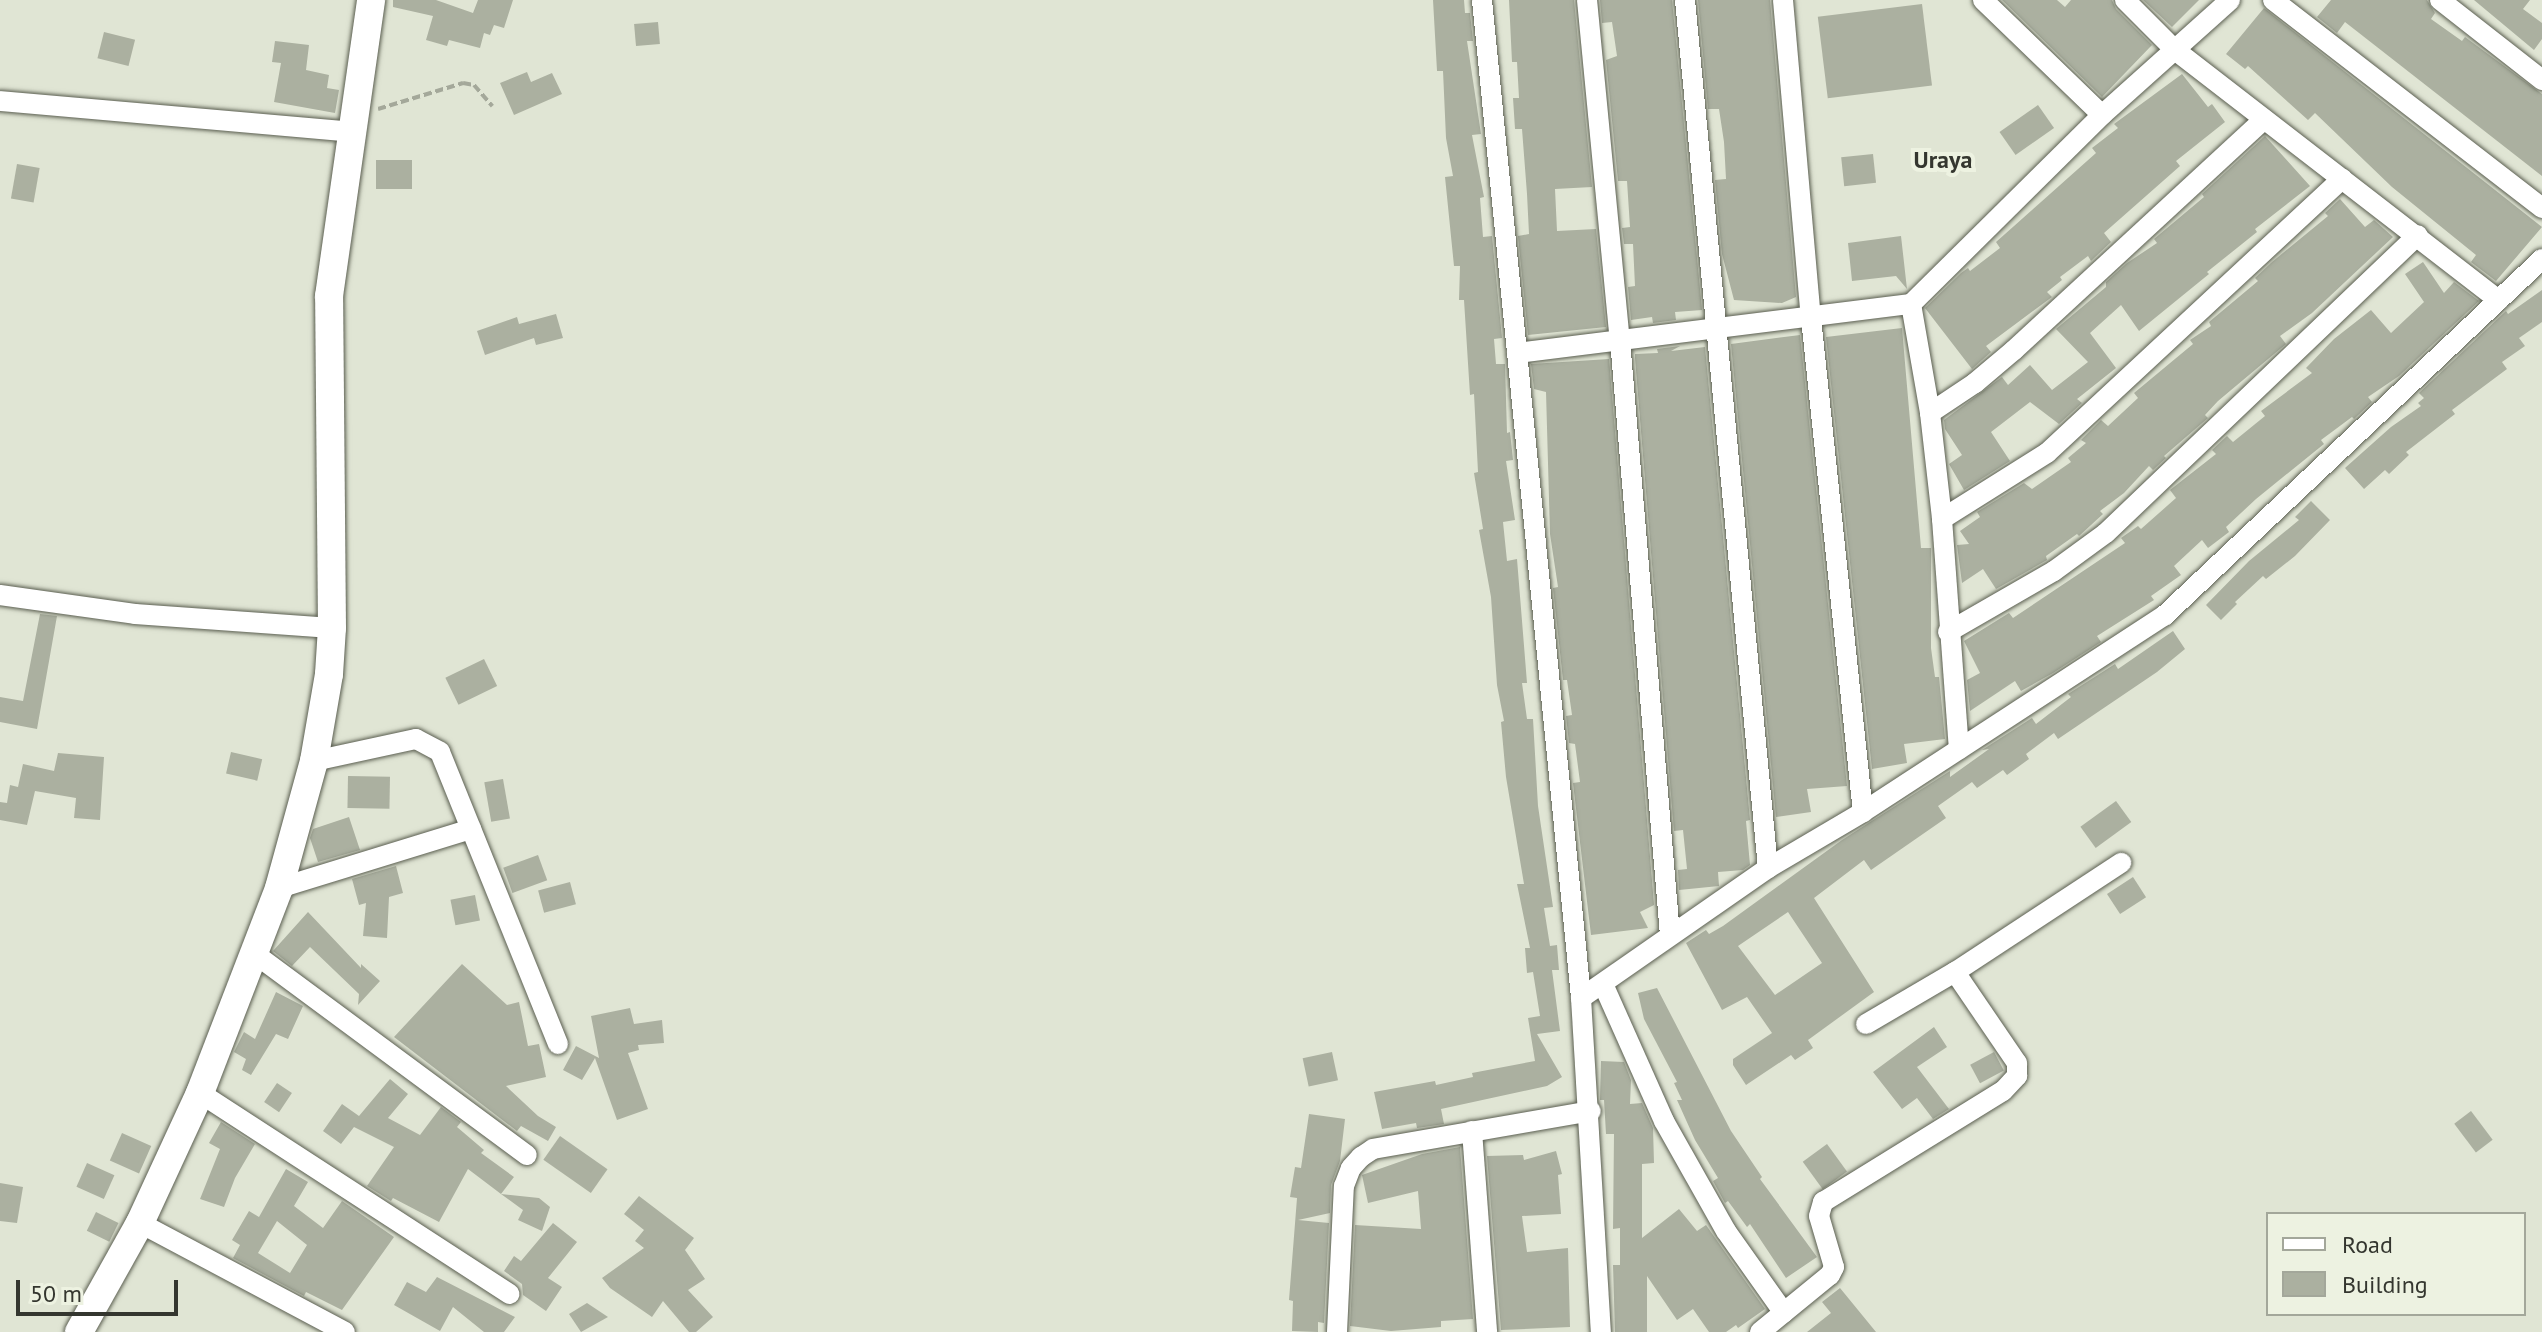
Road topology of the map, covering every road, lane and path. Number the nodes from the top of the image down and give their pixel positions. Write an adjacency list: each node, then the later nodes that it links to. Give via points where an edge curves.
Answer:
1 (371, 0): 17 (street)
2 (1482, 0): 27 (street)
3 (1587, 0): 26 (street)
4 (1685, 0): 25 (street)
5 (1783, 0): 24 (street)
6 (1983, 0): 15 (street)
7 (2125, 0): 11 (street)
8 (2230, 0): 11 (street)
9 (2273, 0): 19 (street)
10 (2440, 0): 12 (street)
11 (2175, 50): 15 (street); 16 (street)
12 (2542, 80)
13 (0, 101): 17 (street)
14 (492, 106): 17 (path, via 474,85 463,83)
15 (2102, 115): 23 (street)
16 (2264, 119): 18 (street); 28 (street, via 2014,350)
17 (355, 122): 31 (street, via 329,296)
18 (2342, 179): 20 (street); 29 (street, via 2047,453)
19 (2542, 208)
20 (2418, 235): 22 (street); 32 (street, via 2106,533 2054,571)
21 (2542, 259): 22 (street)
22 (2499, 300): 33 (street, via 2164,616)
23 (1911, 304): 24 (street); 28 (street)
24 (1811, 318): 25 (street); 35 (street)
25 (1717, 326): 26 (street); 38 (street)
26 (1620, 340): 27 (street); 40 (street)
27 (1517, 353): 44 (street)
28 (1930, 413): 29 (street)
29 (1942, 519): 32 (street)
30 (0, 595): 31 (street, via 135,614)
31 (332, 628): 34 (street)
32 (1948, 632): 33 (street)
33 (1959, 749): 35 (street)
34 (314, 761): 36 (street, via 416,739 432,745 440,752); 39 (street)
35 (1863, 812): 38 (street)
36 (471, 829): 39 (street); 46 (street)
37 (2121, 863): 42 (street)
38 (1768, 868): 40 (street)
39 (279, 888): 41 (street)
40 (1670, 935): 43 (street)
41 (255, 954): 47 (street); 50 (street)
42 (1955, 972): 45 (street); 53 (street, via 2017,1063 2017,1076 2003,1091 1823,1202 1819,1216 1834,1267)
43 (1603, 984): 44 (street); 53 (street, via 1664,1121 1726,1231)
44 (1581, 998): 48 (street)
45 (1866, 1024)
46 (558, 1044)
47 (200, 1093): 51 (street); 52 (street)
48 (1591, 1111): 49 (street); 58 (street)
49 (1472, 1131): 56 (street, via 1373,1149 1351,1168 1344,1186); 57 (street)
50 (527, 1155)
51 (140, 1223): 54 (street); 55 (street)
52 (510, 1294)
53 (1784, 1313): 59 (street)
54 (79, 1332)
55 (345, 1332)
56 (1337, 1332)
57 (1487, 1332)
58 (1601, 1332)
59 (1760, 1332)

